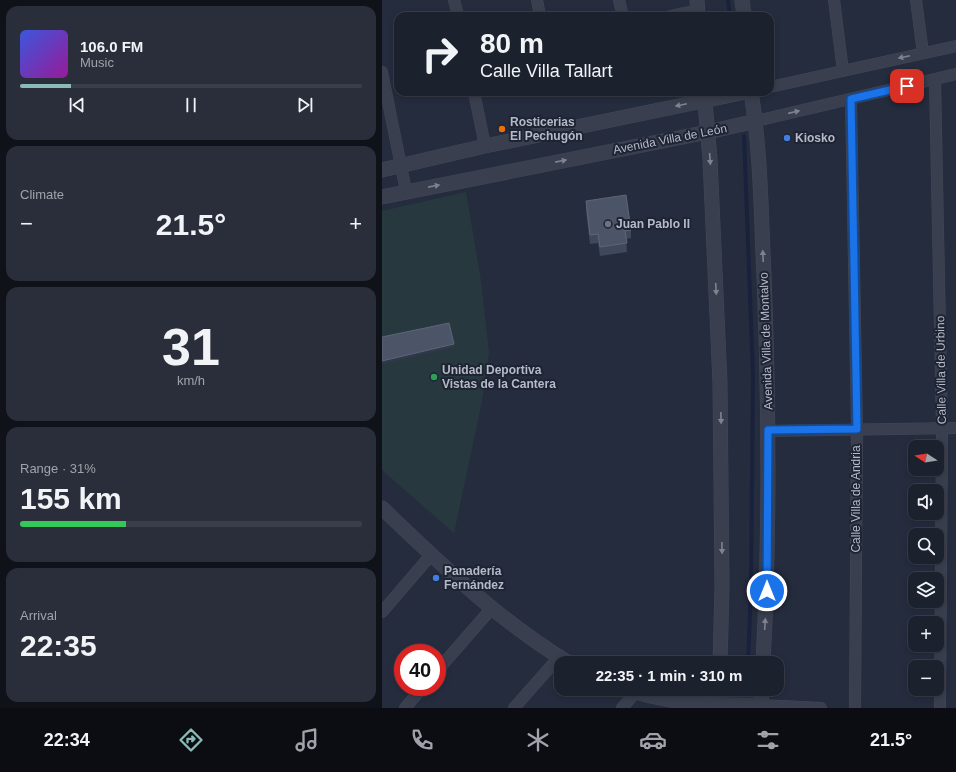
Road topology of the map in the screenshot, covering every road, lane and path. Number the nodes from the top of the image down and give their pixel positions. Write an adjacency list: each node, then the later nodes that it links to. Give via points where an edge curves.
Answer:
1 (454, 0): 8 (street)
2 (537, 0): 9 (street)
3 (620, 0): 10 (street)
4 (742, 0): 12 (street)
5 (834, 0): 15 (street)
6 (916, 0): 14 (street)
7 (698, 9): 11 (street)
8 (457, 12)
9 (539, 12)
10 (622, 12)
11 (686, 12)
12 (744, 12)
13 (956, 46): 14 (street)
14 (923, 53): 15 (street, one-way to 15)
15 (843, 71): 19 (street)
16 (382, 72): 27 (street)
17 (956, 74): 18 (street, Avenida Villa de León)
18 (935, 79): 23 (street, Avenida Villa de León); 33 (street, Calle Villa de Urbino)
19 (774, 86)
20 (475, 96): 26 (street)
21 (704, 96): 25 (street); 26 (street, one-way to 26)
22 (752, 96): 24 (street, Avenida Villa de Montalvo)
23 (851, 99): 24 (street, Avenida Villa de León, one-way to 23); 32 (street, Calle Villa de Andria)
24 (756, 121): 25 (street, Avenida Villa de León); 34 (street, Avenida Villa de Montalvo, one-way to 24, via 768,367)
25 (708, 132): 29 (street, Avenida Villa de León, one-way to 25); 40 (street, one-way to 40, via 720,383)
26 (485, 146): 27 (street)
27 (401, 166): 28 (street); 29 (street)
28 (382, 170)
29 (406, 191): 30 (street, Avenida Villa de León)
30 (382, 197)
31 (956, 428): 33 (street)
32 (857, 429): 33 (street); 34 (street); 55 (street, Calle Villa de Andria)
33 (942, 429): 56 (street, Calle Villa de Urbino)
34 (768, 430): 41 (street, Avenida Villa de Montalvo, one-way to 34, via 767,591)
35 (382, 508): 36 (street)
36 (431, 555): 37 (street); 38 (street)
37 (491, 608): 39 (street); 42 (street)
38 (382, 612)
39 (558, 656)
40 (720, 656)
41 (763, 656)
42 (446, 660)
43 (554, 670): 52 (street)
44 (415, 696): 51 (street)
45 (628, 696): 53 (street)
46 (654, 696): 49 (street)
47 (719, 696): 49 (street)
48 (762, 696): 50 (street)
49 (718, 707): 50 (street)
50 (761, 707): 54 (street)
51 (405, 708)
52 (514, 708)
53 (622, 708)
54 (821, 708)
55 (855, 708)
56 (940, 708)

